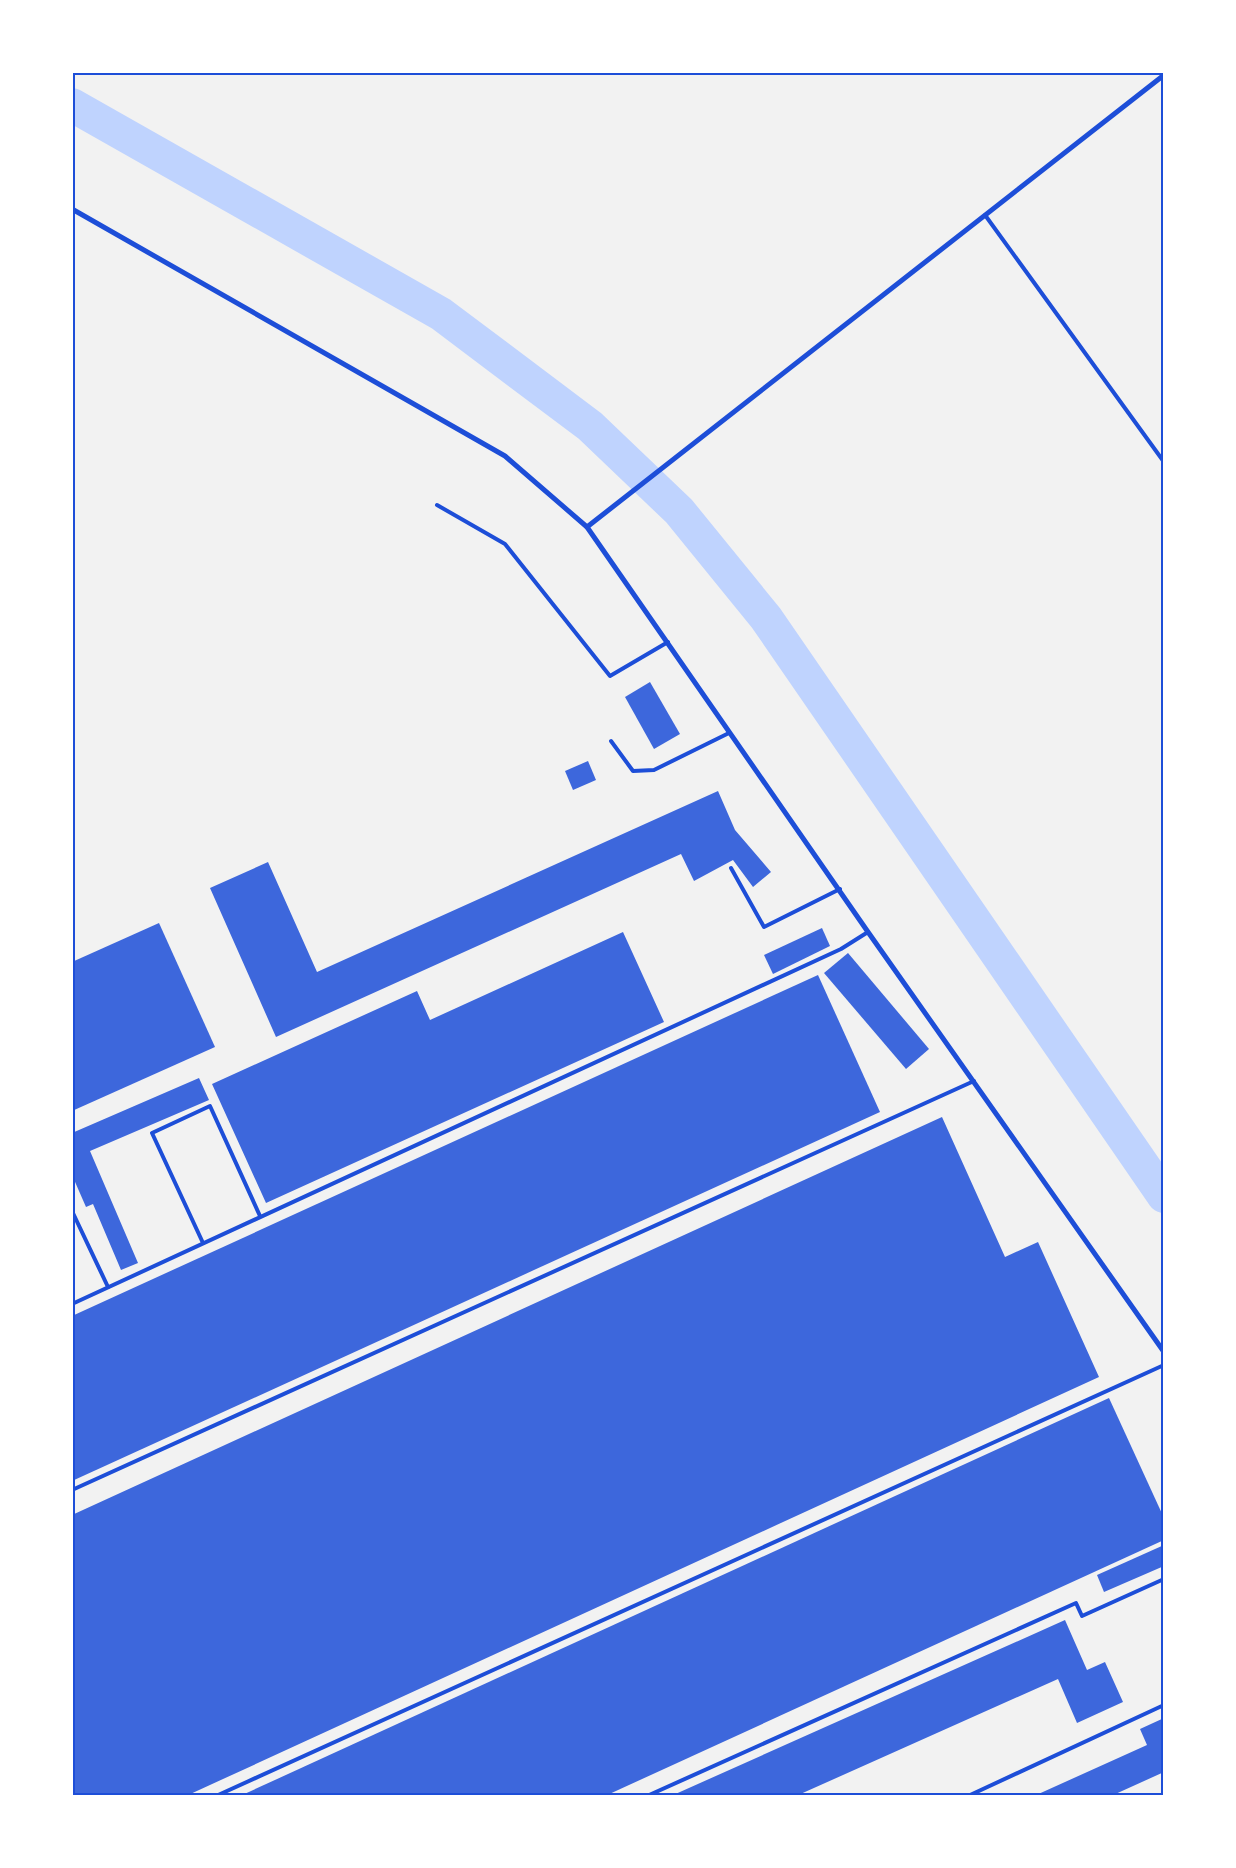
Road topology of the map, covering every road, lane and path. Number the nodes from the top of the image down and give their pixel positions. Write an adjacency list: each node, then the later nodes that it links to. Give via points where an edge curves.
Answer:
1 (1164, 75): 3 (street)
2 (72, 209): 6 (street, via 505,456)
3 (985, 215): 4 (lane); 6 (street)
4 (1164, 462)
5 (437, 505): 7 (lane, via 505,544 610,676)
6 (587, 527): 7 (street)
7 (668, 642): 8 (street)
8 (729, 733): 9 (lane, via 654,770 633,772); 11 (street)
9 (611, 741)
10 (731, 868): 11 (lane, via 764,927)
11 (840, 889): 12 (street)
12 (868, 932): 13 (street); 15 (lane, via 841,949)
13 (974, 1081): 19 (street); 21 (lane)
14 (72, 1211): 17 (lane)
15 (260, 1216): 16 (lane); 16 (lane, via 210,1106 160,1129 152,1133)
16 (203, 1243): 17 (lane)
17 (108, 1288): 18 (lane)
18 (72, 1304)
19 (1164, 1352)
20 (1164, 1366): 24 (lane)
21 (72, 1490)
22 (1164, 1579): 25 (lane, via 1082,1616 1076,1603)
23 (1164, 1705): 26 (lane)
24 (216, 1796)
25 (647, 1796)
26 (968, 1796)

